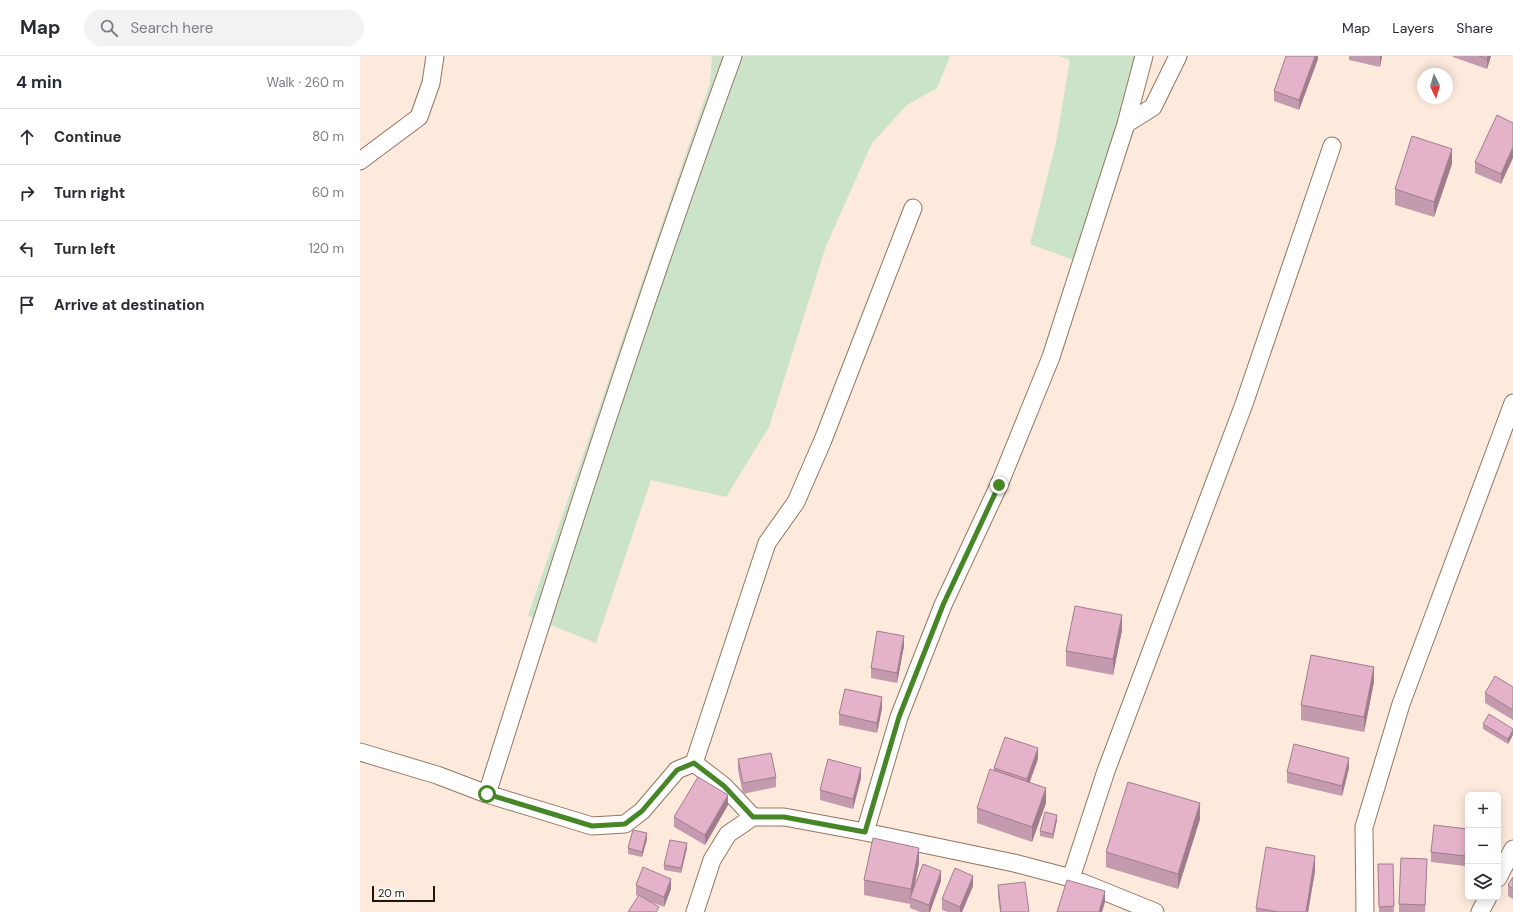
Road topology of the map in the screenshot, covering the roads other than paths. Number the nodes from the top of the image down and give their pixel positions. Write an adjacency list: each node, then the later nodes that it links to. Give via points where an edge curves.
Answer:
1 (435, 56): 7 (street, via 431,83 419,117)
2 (733, 56): 12 (street, via 696,156 571,526)
3 (1144, 56): 5 (street)
4 (1178, 56): 5 (street, via 1153,107)
5 (1126, 124): 14 (street, via 1051,357 999,485 943,605 899,717)
6 (1332, 146): 17 (street, via 1244,404 1106,771)
7 (360, 161)
8 (913, 208): 11 (street, via 820,447 796,502 767,543)
9 (1513, 403): 21 (street, via 1401,704 1366,819)
10 (360, 752): 12 (street, via 437,775)
11 (694, 763): 12 (street, via 677,770 642,811 625,824 592,826); 13 (street, via 724,786)
12 (487, 794)
13 (753, 817): 14 (street, via 784,817); 19 (street, via 728,834 712,860)
14 (865, 832): 17 (street)
15 (1513, 849): 16 (street)
16 (1501, 872)
17 (1072, 878): 20 (street)
18 (1486, 900): 22 (street)
19 (695, 912)
20 (1155, 912)
21 (1365, 912)
22 (1480, 912)

